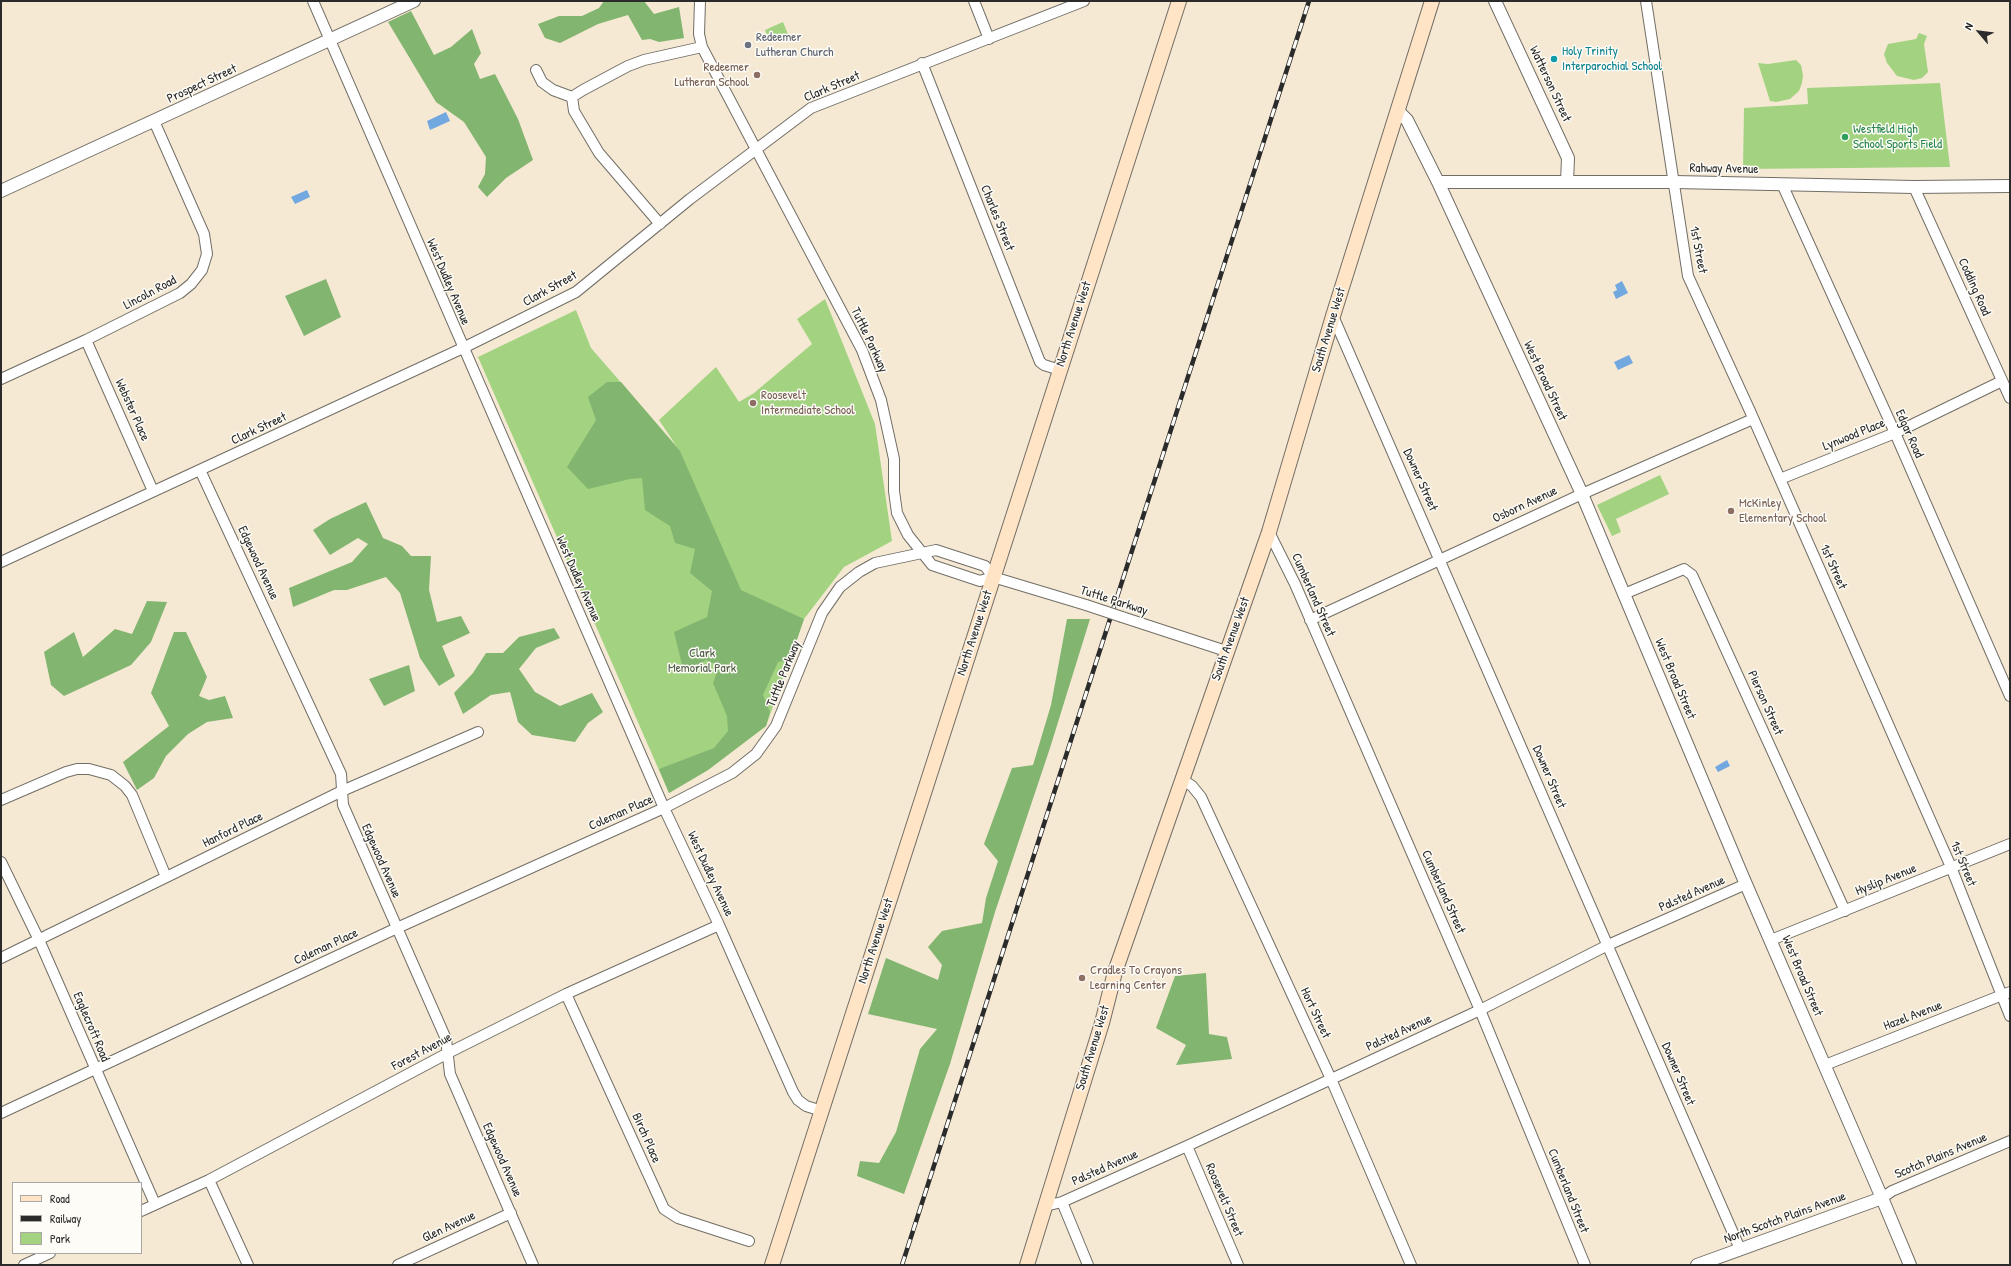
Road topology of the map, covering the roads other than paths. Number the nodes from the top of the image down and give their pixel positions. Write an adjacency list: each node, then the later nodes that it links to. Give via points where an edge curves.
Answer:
1 (313, 1): 11 (street, West Dudley Avenue)
2 (414, 1): 11 (street, Prospect Street)
3 (700, 1): 12 (street, via 699,34)
4 (974, 1): 10 (street)
5 (1084, 1): 10 (street, Clark Street)
6 (1495, 1): 20 (street, Watterson Street, via 1568,158)
7 (1646, 1): 21 (street, 1st Street)
8 (1178, 2): 30 (main road, North Avenue West)
9 (1430, 4): 16 (main road, South Avenue West)
10 (989, 39): 13 (street, Clark Street)
11 (330, 40): 17 (street, Prospect Street); 29 (street, West Dudley Avenue)
12 (702, 47): 15 (street, via 628,66); 18 (street, Tuttle Parkway)
13 (922, 64): 18 (street, Clark Street, via 811,108); 30 (street, Charles Street, via 1040,362)
14 (536, 70): 15 (street, via 542,82 553,90)
15 (572, 97): 26 (street, via 574,111 599,154)
16 (1398, 111): 19 (street, West Broad Street, via 1407,120); 27 (main road, South Avenue West)
17 (154, 121): 25 (street, Prospect Street); 28 (street, Lincoln Road, via 204,234 208,254 205,265 191,284 180,293)
18 (756, 148): 26 (street, Clark Street); 41 (street, Tuttle Parkway, via 862,350 882,400 889,429 894,459 896,513)
19 (1438, 182): 20 (street, Rahway Avenue); 39 (street, West Broad Street)
20 (1567, 182): 21 (street, Rahway Avenue)
21 (1675, 182): 22 (street, Rahway Avenue); 34 (street, 1st Street, via 1676,205 1688,276)
22 (1782, 184): 24 (street, Rahway Avenue); 35 (street, Edgar Road)
23 (2010, 186): 24 (street, Rahway Avenue)
24 (1914, 187): 32 (street, Codding Road)
25 (1, 191)
26 (660, 224): 29 (street, Clark Street, via 576,292)
27 (1333, 316): 40 (main road, South Avenue West); 42 (street, Downer Street)
28 (86, 340): 31 (street, Lincoln Road); 38 (street, Webster Place)
29 (463, 348): 36 (street, Clark Street); 53 (street, West Dudley Avenue)
30 (1060, 370): 44 (main road, North Avenue West)
31 (1, 379)
32 (2002, 381): 33 (street, Codding Road); 35 (street, Lynwood Place)
33 (2010, 398)
34 (1753, 419): 37 (street, 1st Street); 39 (street, Osborn Avenue)
35 (1895, 433): 37 (street, Lynwood Place); 48 (street, Edgar Road)
36 (200, 470): 38 (street, Clark Street); 51 (street, Edgewood Avenue, via 341,774)
37 (1780, 480): 56 (street, 1st Street)
38 (153, 491): 43 (street, Clark Street)
39 (1582, 494): 42 (street, Osborn Avenue); 45 (street, West Broad Street)
40 (1269, 532): 46 (street, Cumberland Street); 47 (main road, South Avenue West)
41 (921, 552): 44 (street, Tuttle Parkway, via 936,550 985,566); 44 (street, Tuttle Parkway, via 932,565 980,581); 53 (street, Tuttle Parkway, via 875,563 840,587 822,614 776,726 756,754 732,773)
42 (1440, 558): 46 (street, Osborn Avenue); 64 (street, Downer Street)
43 (1, 562)
44 (993, 577): 47 (street, Tuttle Parkway, bridge); 74 (main road, North Avenue West)
45 (1624, 594): 58 (street, West Broad Street); 59 (street, Pierson Street, via 1684,569 1692,575)
46 (1310, 620): 68 (street, Cumberland Street)
47 (1226, 651): 50 (main road, South Avenue West)
48 (2010, 696)
49 (478, 732): 51 (street, Hanford Place)
50 (1183, 780): 73 (street, Hort Street, via 1201,797); 82 (main road, South Avenue West, via 1116,972)
51 (342, 791): 57 (street, Hanford Place); 61 (street, Edgewood Avenue, via 343,805)
52 (1, 800): 57 (street, via 77,769 111,775 132,795)
53 (664, 808): 60 (street, West Dudley Avenue); 61 (street, Coleman Place)
54 (2010, 844): 56 (street, Hyslip Avenue)
55 (1, 862): 62 (street, Eaglecroft Road)
56 (1951, 867): 59 (street, Hyslip Avenue); 66 (street, 1st Street)
57 (166, 877): 62 (street, Hanford Place)
58 (1746, 884): 63 (street, West Broad Street); 64 (street, Palsted Avenue)
59 (1845, 911): 63 (street, Hyslip Avenue)
60 (719, 924): 67 (street, Forest Avenue); 74 (street, West Dudley Avenue, via 798,1100 806,1106)
61 (397, 928): 70 (street, Edgewood Avenue, via 446,1039); 72 (street, Coleman Place)
62 (39, 940): 65 (street, Hanford Place); 72 (street, Eaglecroft Road)
63 (1771, 940): 71 (street, West Broad Street)
64 (1608, 945): 68 (street, Palsted Avenue); 86 (street, Downer Street)
65 (1, 958)
66 (2006, 993): 69 (street, 1st Street); 71 (street, Hazel Avenue)
67 (566, 994): 70 (street, Forest Avenue); 85 (street, Birch Place, via 664,1209 678,1218)
68 (1480, 1010): 73 (street, Palsted Avenue); 97 (street, Cumberland Street)
69 (2010, 1016)
70 (448, 1053): 78 (street, Forest Avenue); 84 (street, Edgewood Avenue, via 450,1074)
71 (1825, 1065): 79 (street, West Broad Street)
72 (96, 1070): 75 (street, Coleman Place); 81 (street, Eaglecroft Road)
73 (1330, 1079): 77 (street, Palsted Avenue); 96 (street, Hort Street)
74 (822, 1111): 92 (main road, North Avenue West)
75 (1, 1113)
76 (2010, 1141): 79 (street, Scotch Plains Avenue, via 1892,1191)
77 (1187, 1146): 80 (street, Palsted Avenue); 95 (street, Roosevelt Street)
78 (209, 1180): 81 (street, Forest Avenue); 89 (street)
79 (1882, 1198): 86 (street, North Scotch Plains Avenue); 99 (street, West Broad Street)
80 (1062, 1202): 82 (street, Palsted Avenue); 94 (street)
81 (155, 1204): 83 (street, Forest Avenue)
82 (1045, 1206): 93 (main road, South Avenue West)
83 (142, 1210)
84 (511, 1213): 90 (street, Glen Avenue); 91 (street, Edgewood Avenue)
85 (750, 1241)
86 (1740, 1249): 98 (street, North Scotch Plains Avenue)
87 (48, 1254): 88 (street)
88 (28, 1264)
89 (248, 1265)
90 (398, 1265)
91 (533, 1265)
92 (772, 1265)
93 (1027, 1265)
94 (1088, 1265)
95 (1238, 1265)
96 (1412, 1265)
97 (1585, 1265)
98 (1697, 1265)
99 (1910, 1265)

